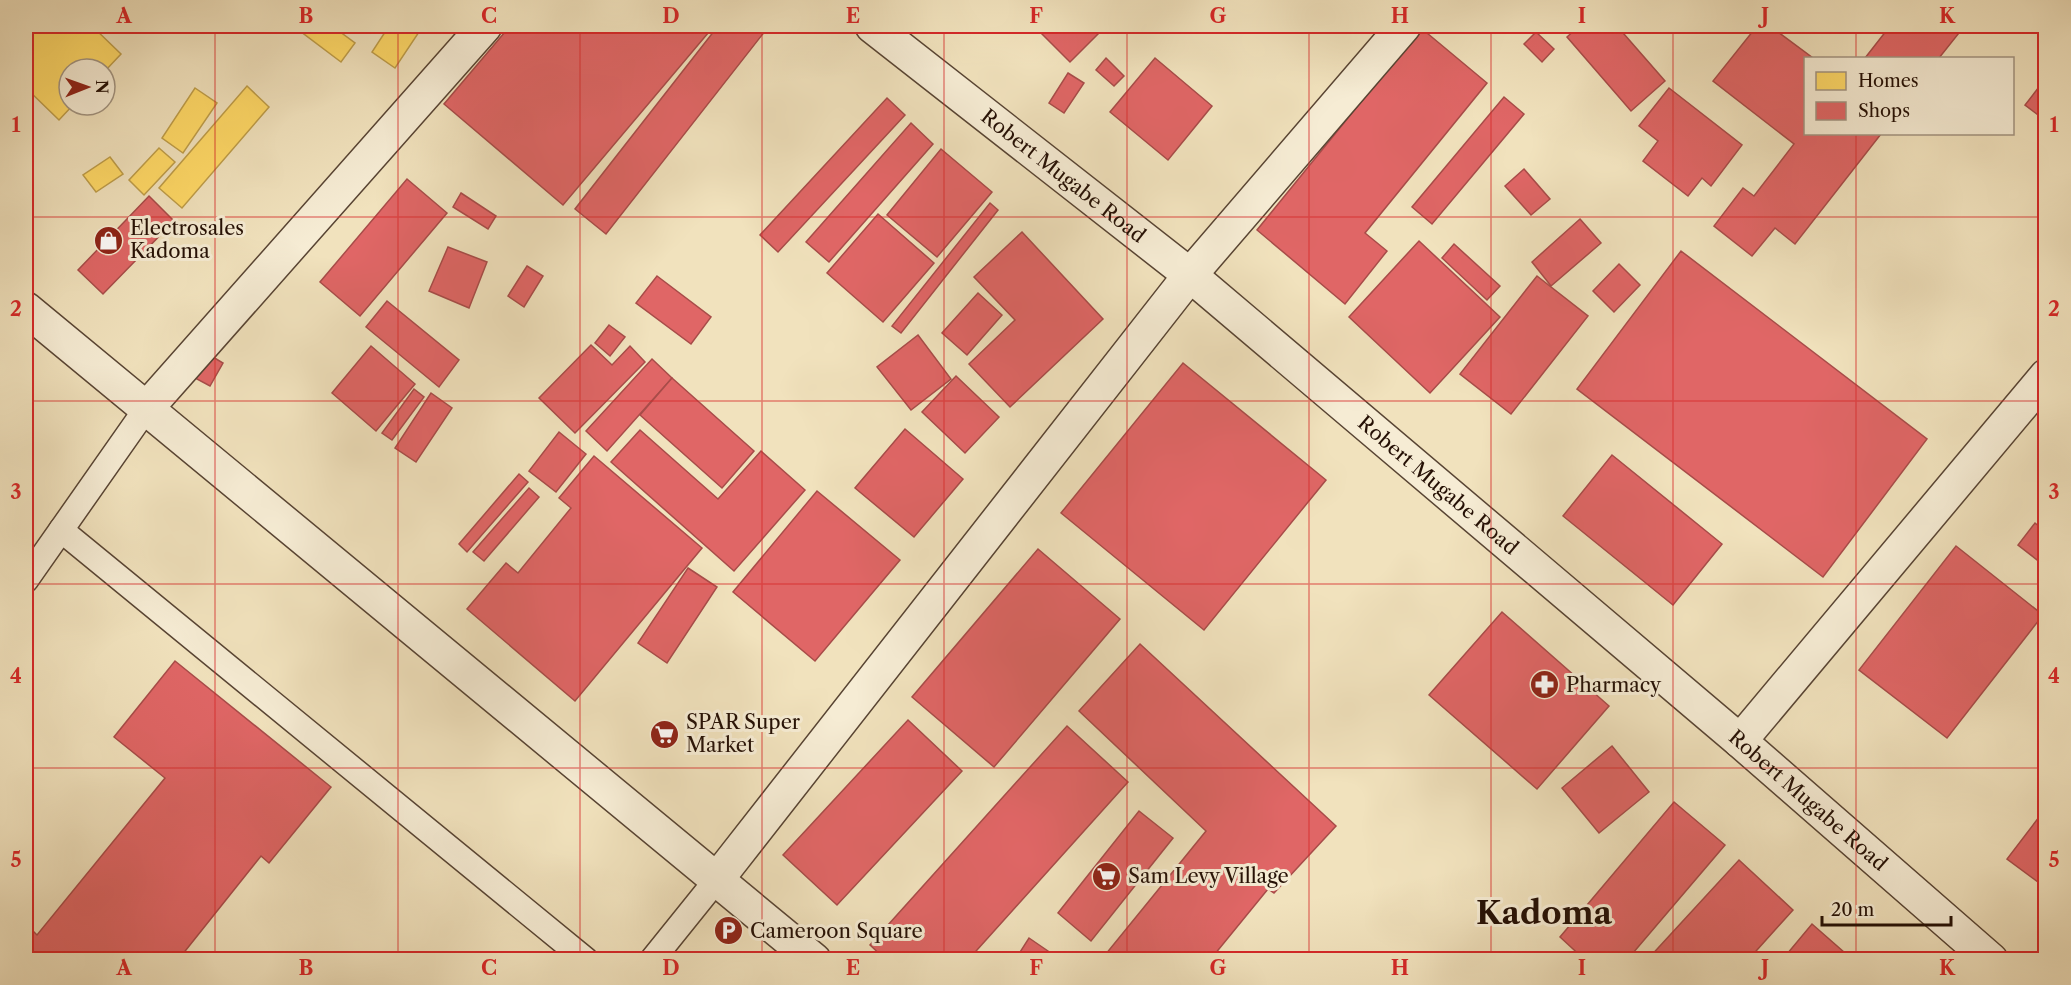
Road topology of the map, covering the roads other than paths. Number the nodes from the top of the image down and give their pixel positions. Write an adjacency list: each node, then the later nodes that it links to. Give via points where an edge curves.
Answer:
1 (485, 26): 7 (street)
2 (872, 26): 4 (street, Robert Mugabe Road)
3 (1404, 26): 4 (street)
4 (1190, 275): 10 (street, Robert Mugabe Road); 11 (street)
5 (26, 309): 7 (street)
6 (2046, 376): 10 (street)
7 (146, 410): 8 (lane); 11 (street)
8 (61, 530): 9 (lane); 12 (lane)
9 (26, 580)
10 (1740, 741): 15 (street, Robert Mugabe Road)
11 (718, 878): 13 (lane); 14 (street)
12 (586, 960)
13 (652, 960)
14 (814, 960)
15 (1991, 960)

